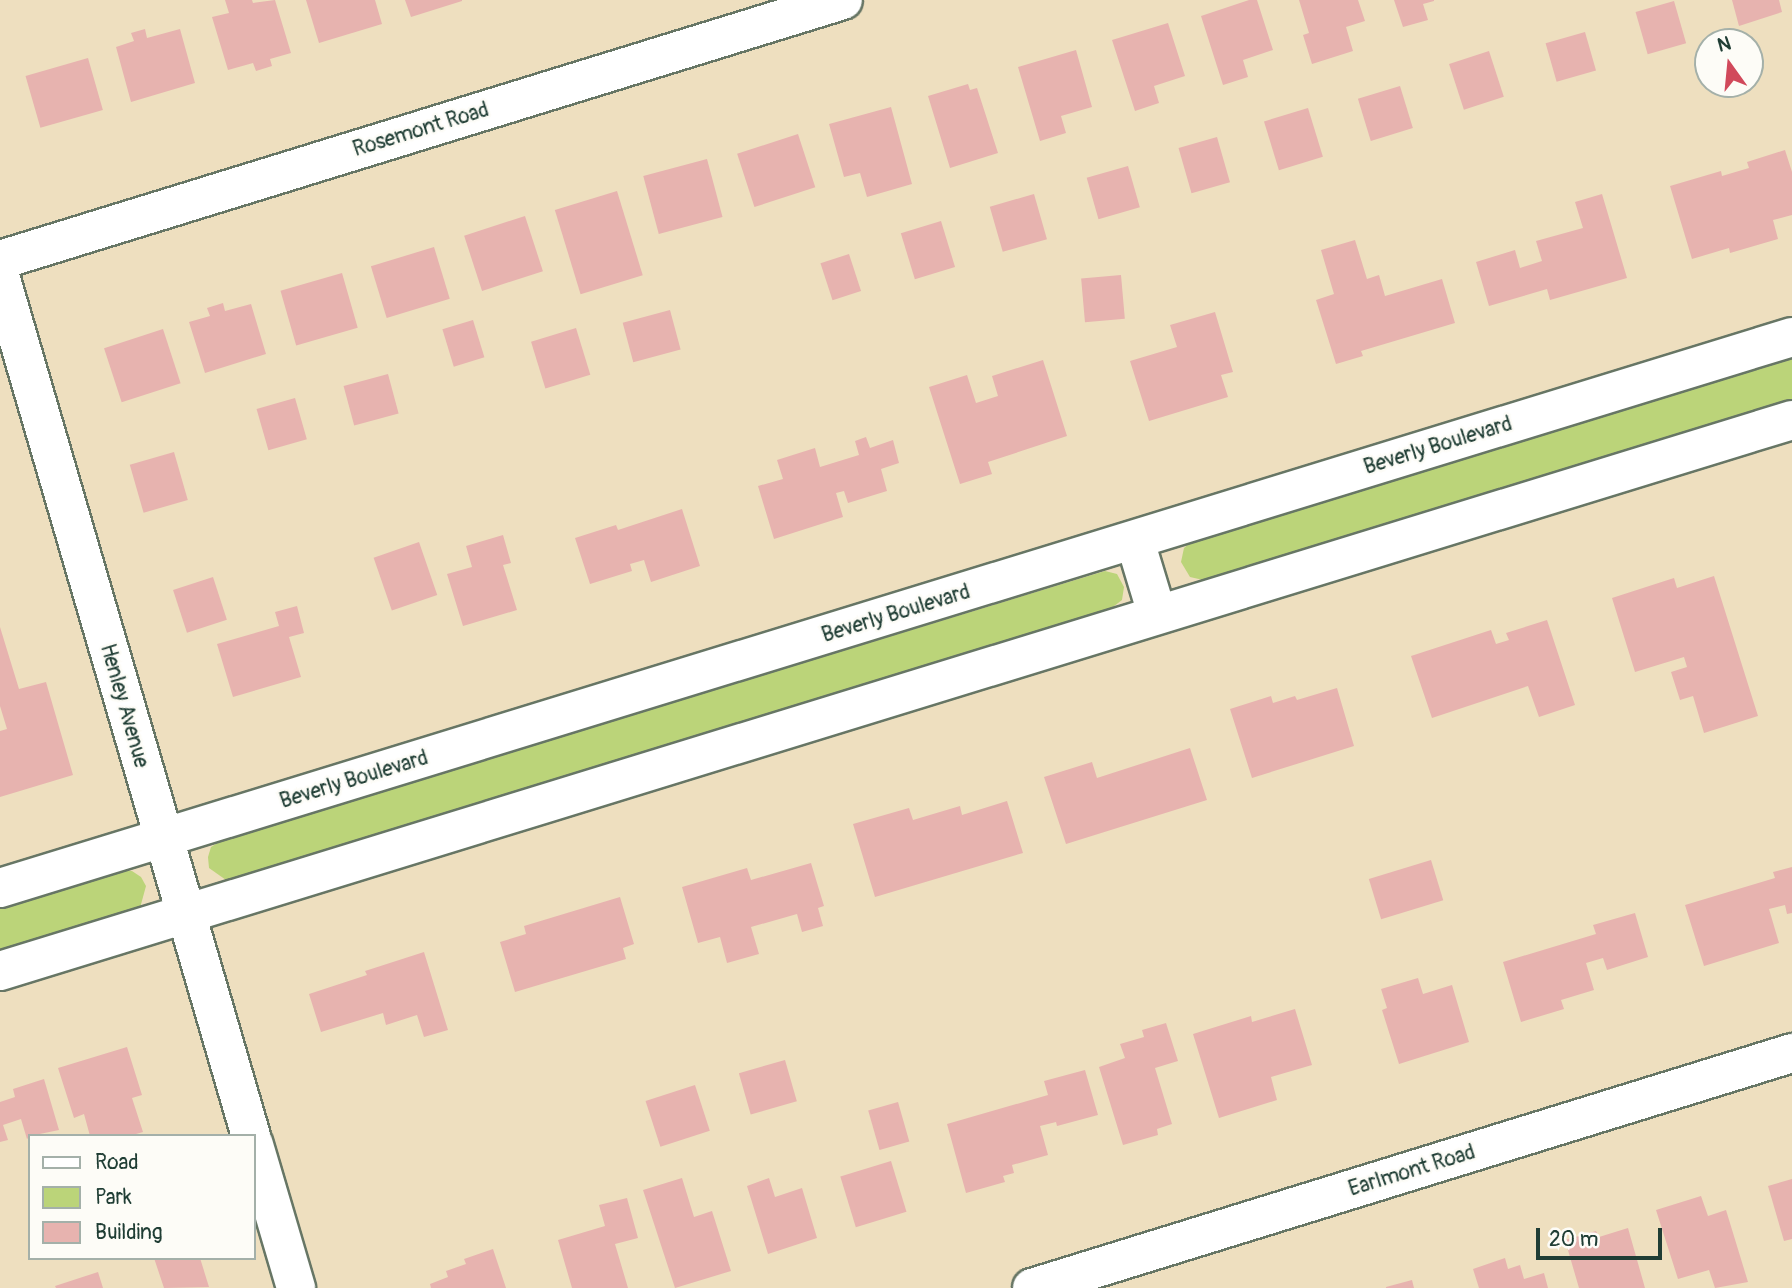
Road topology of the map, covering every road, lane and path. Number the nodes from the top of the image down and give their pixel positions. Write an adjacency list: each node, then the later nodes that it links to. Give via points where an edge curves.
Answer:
1 (843, 0): 2 (street, Rosemont Road)
2 (0, 260)
3 (0, 276): 8 (street, Henley Avenue)
4 (1792, 337): 6 (street, Beverly Boulevard)
5 (1792, 420): 7 (street)
6 (1135, 541): 7 (street); 8 (street, Beverly Boulevard)
7 (1157, 614): 10 (street)
8 (162, 838): 9 (street, Beverly Boulevard); 10 (street, Henley Avenue)
9 (0, 888)
10 (185, 914): 11 (street); 13 (street, Henley Avenue)
11 (0, 971)
12 (1792, 1053): 16 (street, Earlmont Road)
13 (250, 1134)
14 (256, 1152): 15 (street)
15 (296, 1288)
16 (1032, 1288)

